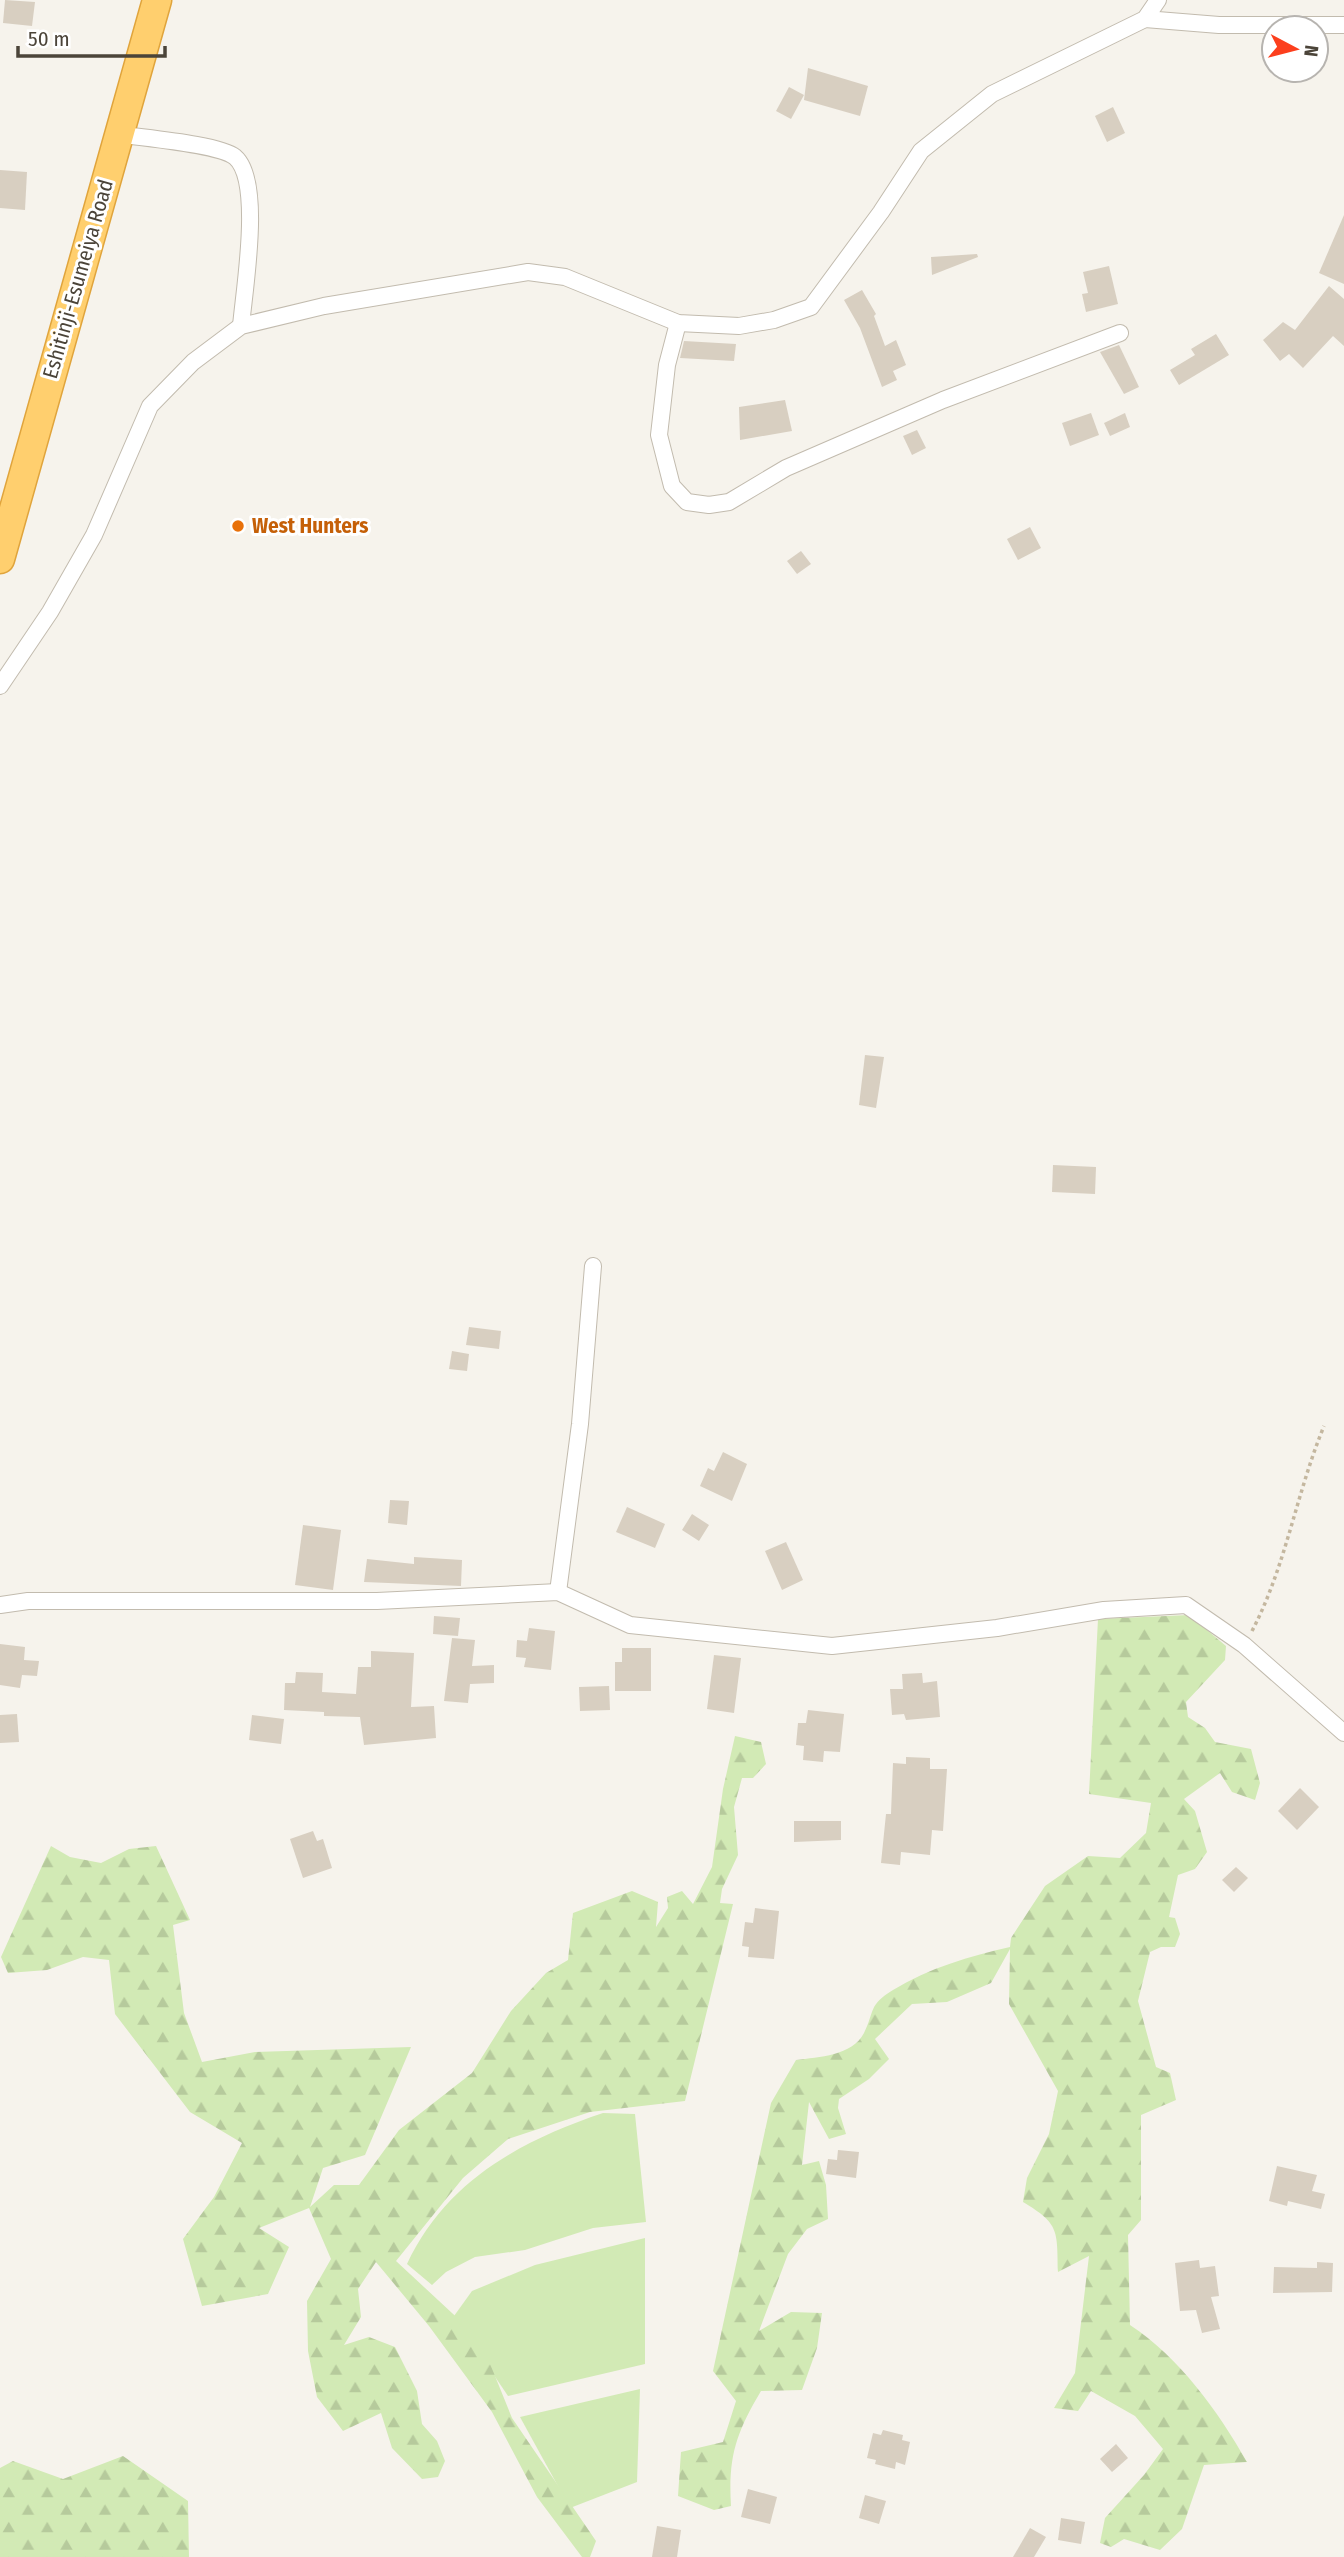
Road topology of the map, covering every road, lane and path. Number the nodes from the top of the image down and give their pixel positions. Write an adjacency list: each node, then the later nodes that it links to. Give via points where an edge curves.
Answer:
1 (157, 0): 5 (highway, Eshitinji-Esumeiya Road)
2 (1158, 0): 3 (street)
3 (1145, 19): 4 (street, via 1219,25); 6 (street, via 992,94 921,151 811,307 739,326)
4 (1344, 25)
5 (118, 134): 7 (street, via 216,149 233,155 243,167 251,215); 9 (highway, Eshitinji-Esumeiya Road)
6 (678, 323): 7 (street, via 565,277 528,272 324,306); 8 (street, via 667,365 659,435 672,486 687,502 709,505 729,502 786,468 943,400)
7 (241, 326): 10 (street, via 193,362 150,406 94,535)
8 (1120, 333)
9 (0, 559)
10 (0, 686)
11 (593, 1266): 13 (street, via 580,1424)
12 (1324, 1426): 15 (path, via 1276,1578)
13 (558, 1592): 14 (street, via 377,1601 28,1601); 15 (street, via 630,1625 832,1646 998,1628 1104,1610 1186,1605)
14 (0, 1605)
15 (1244, 1645): 16 (street)
16 (1344, 1733)

